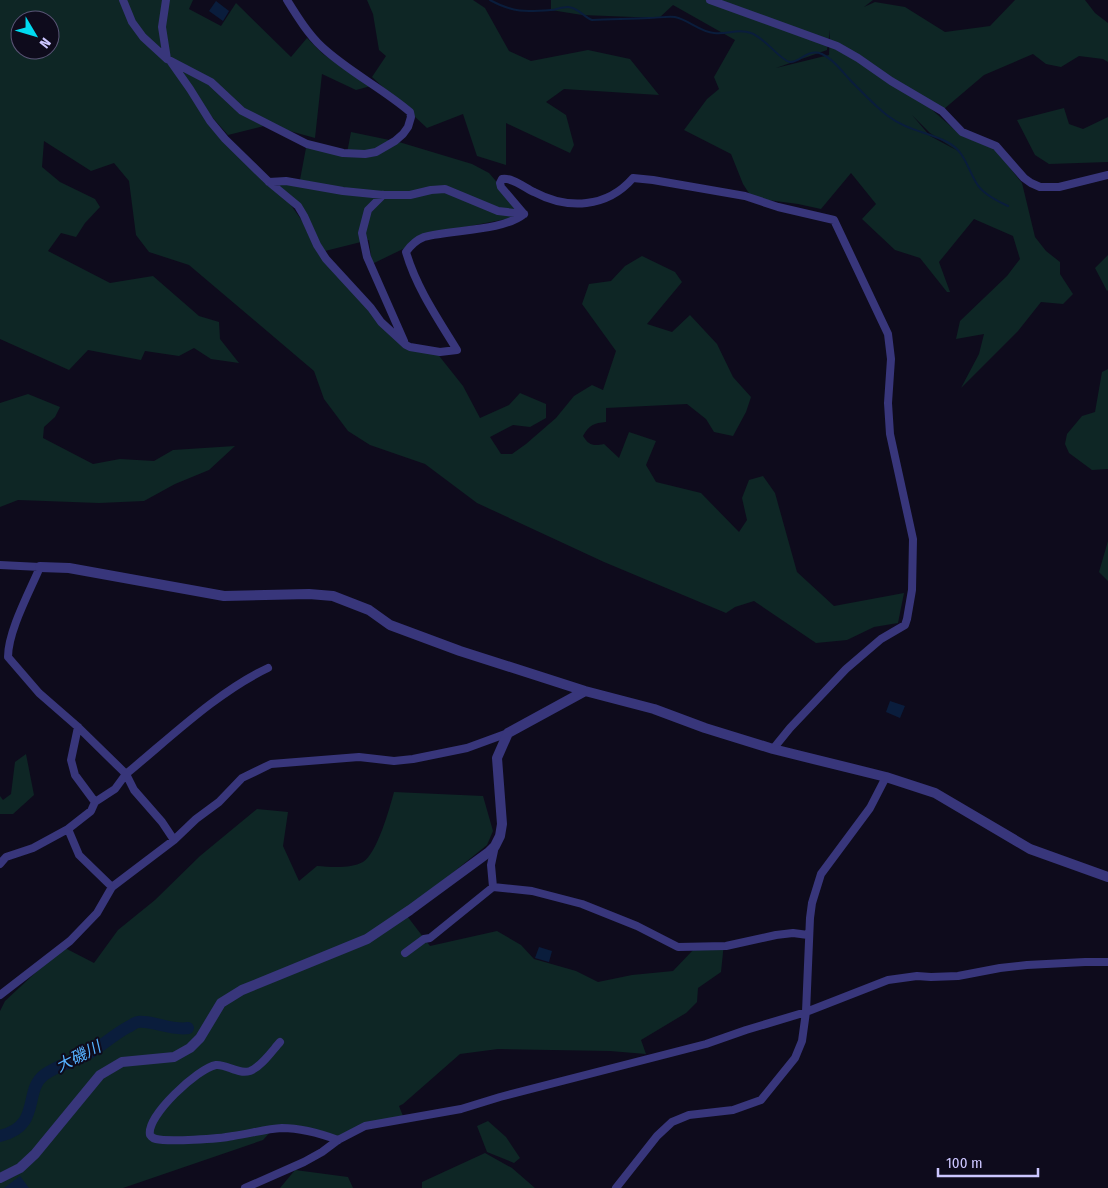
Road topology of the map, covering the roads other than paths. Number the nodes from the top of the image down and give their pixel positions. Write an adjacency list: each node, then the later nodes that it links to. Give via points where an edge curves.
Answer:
1 (123, 0): 5 (street, via 132,22 143,37)
2 (166, 0): 5 (street, via 162,27)
3 (287, 0): 5 (street, via 320,46 410,112 408,127 396,141 382,150 365,154 342,153 307,144 242,111 211,82)
4 (710, 0): 6 (street, via 837,46 942,111 962,132 996,146 1031,183 1059,187)
5 (169, 61): 7 (street, via 225,140)
6 (1108, 175)
7 (268, 182): 8 (street, via 286,181); 10 (street, via 298,206 326,259)
8 (383, 195): 9 (street, via 410,195 445,189 498,211); 10 (street, via 368,210 362,233 367,257)
9 (524, 214): 10 (street, via 517,219 481,228 423,237 413,244 406,252 411,268 457,350 440,352); 17 (street, via 501,187 502,179 509,179 536,194 573,204 606,199 624,189 633,178 653,180 745,196 834,220 880,315 888,334 891,359 890,434 913,539 912,590 907,619 905,625 881,639 846,669)
10 (406, 345)
11 (0, 565): 12 (street)
12 (40, 567): 14 (street, via 68,568 224,596 333,596 369,610 390,625 425,639); 15 (street, via 14,628 8,656 39,693)
13 (268, 668): 18 (street, via 216,700)
14 (585, 690): 16 (street); 17 (street, via 654,709)
15 (78, 727): 18 (street); 20 (street, via 71,760 75,775)
16 (508, 733): 22 (street, via 467,748 413,759 394,761 359,757 271,764 242,778); 23 (street, via 497,758 502,824)
17 (773, 749): 19 (street)
18 (126, 774): 20 (street, via 115,789); 22 (street, via 134,790)
19 (886, 777): 25 (street, via 935,793 1030,849); 28 (street, via 870,808 821,874 812,903)
20 (95, 802): 21 (street, via 91,811)
21 (68, 829): 24 (street, via 33,848 6,857); 26 (street, via 79,855)
22 (174, 840): 26 (street)
23 (495, 846): 27 (street, via 491,865); 35 (street, via 367,939 242,990 221,1002 200,1038 190,1048 174,1057 122,1062 100,1075 35,1154 20,1168)
24 (0, 864)
25 (1108, 877)
26 (112, 887): 31 (street, via 83,929)
27 (493, 887): 28 (street, via 532,891 582,904 678,947 726,946 776,935); 29 (street, via 430,938)
28 (808, 934): 32 (street)
29 (405, 953)
30 (1108, 962): 32 (street, via 1027,965 958,976 888,980)
31 (0, 995)
32 (806, 1012): 34 (street, via 697,1047 461,1109 365,1126); 37 (street, via 802,1041 795,1058 760,1100 733,1110 689,1115 672,1122)
33 (280, 1042): 34 (street, via 250,1071 241,1072 218,1065 204,1070 163,1107 150,1125 150,1135 158,1140 186,1140 231,1137 283,1128 306,1130)
34 (338, 1140): 36 (street, via 304,1162)
35 (0, 1178)
36 (245, 1188)
37 (616, 1188)

